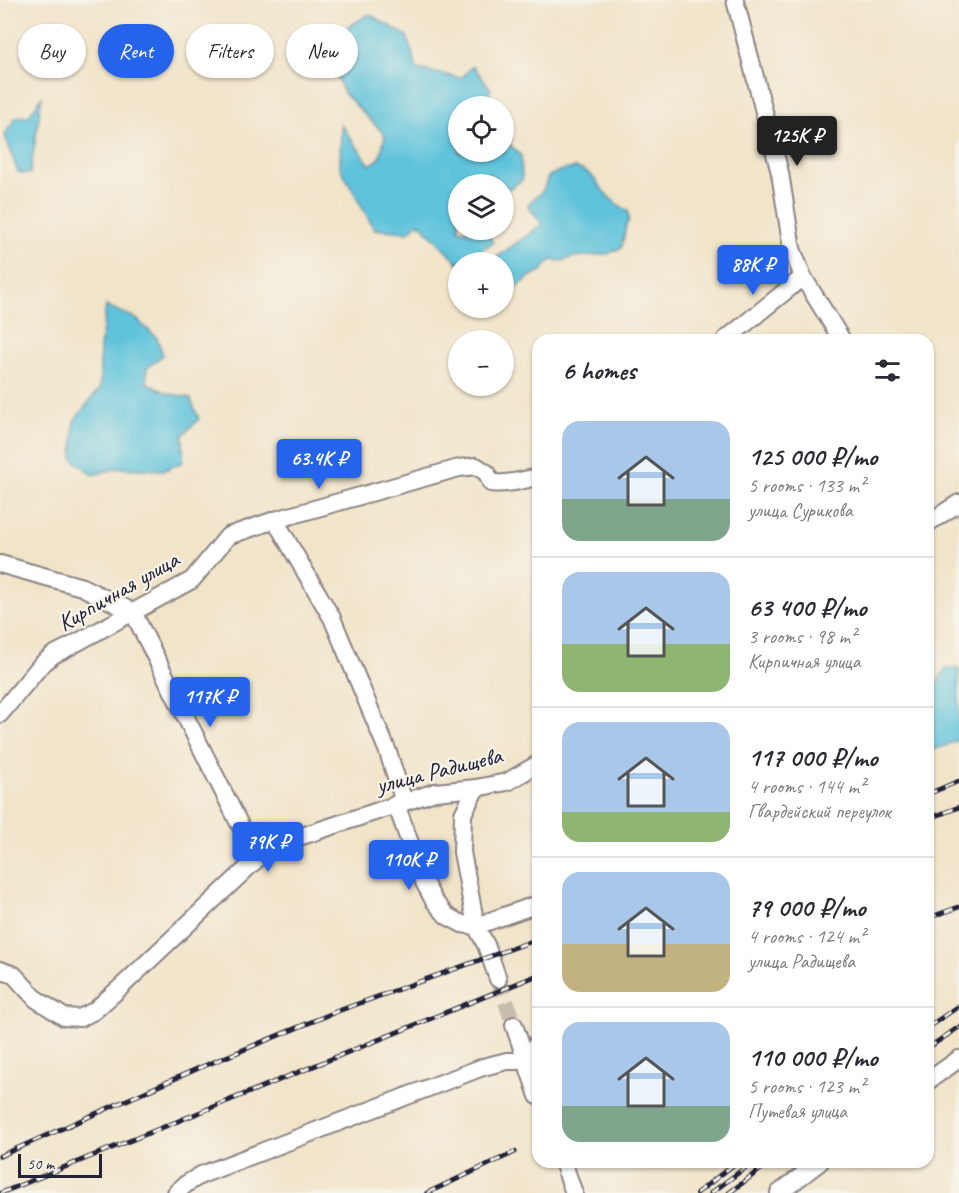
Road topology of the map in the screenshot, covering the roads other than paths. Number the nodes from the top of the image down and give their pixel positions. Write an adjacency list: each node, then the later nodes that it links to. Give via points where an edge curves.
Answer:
1 (735, 0): 2 (street, via 780,173 792,249)
2 (803, 277): 3 (street); 4 (street)
3 (733, 334)
4 (838, 334)
5 (532, 478): 8 (street, Кирпичная улица, via 497,484 491,483 487,473 476,466 459,468)
6 (959, 503): 7 (street)
7 (934, 519)
8 (275, 520): 10 (street, Кирпичная улица, via 228,536 192,580); 14 (street, via 332,618 388,752)
9 (0, 564): 10 (street, via 82,587)
10 (133, 612): 11 (street, Кирпичная улица, via 53,655); 15 (street)
11 (0, 714)
12 (532, 767): 13 (street, улица Радищева, via 507,782)
13 (476, 788): 14 (street, улица Радищева, via 435,792); 17 (street, via 463,814 461,833)
14 (400, 803): 15 (street, улица Радищева, via 278,844); 17 (street, via 424,882 434,901 447,916)
15 (257, 859): 18 (street, улица Радищева, via 122,987 80,1018 64,1017 36,999 14,975)
16 (532, 906): 17 (street)
17 (476, 926): 19 (street)
18 (0, 970)
19 (498, 979)
20 (514, 1025): 23 (street)
21 (532, 1050): 23 (street)
22 (959, 1059): 24 (street)
23 (526, 1061): 25 (street); 28 (street, via 483,1067 201,1175)
24 (934, 1077)
25 (532, 1078)
26 (565, 1168): 29 (street)
27 (812, 1168): 30 (street)
28 (176, 1193)
29 (574, 1193)
30 (779, 1193)

